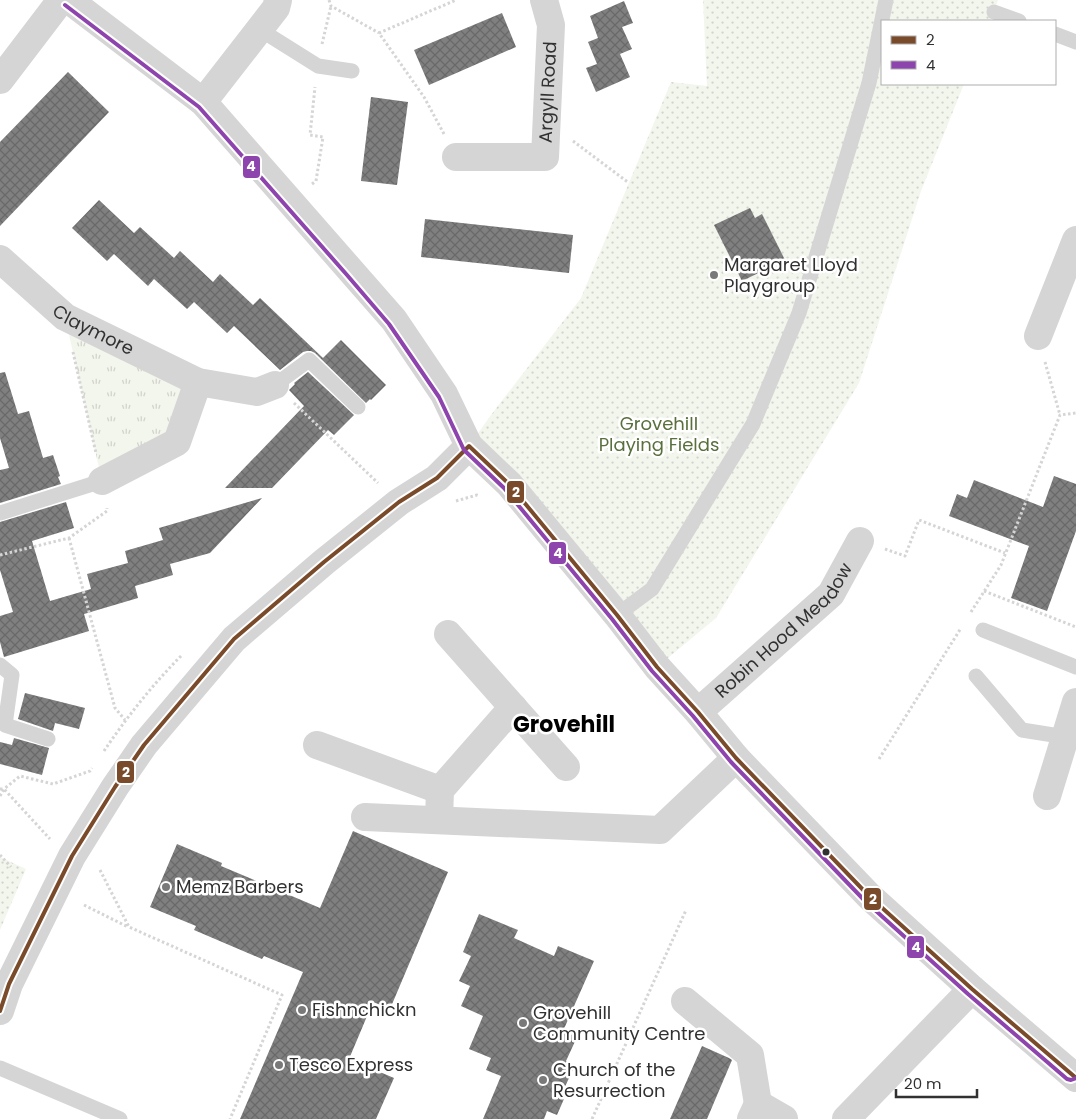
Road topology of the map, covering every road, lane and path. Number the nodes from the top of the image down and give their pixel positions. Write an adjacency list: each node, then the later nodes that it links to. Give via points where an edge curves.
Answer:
1 (61, 0): 19 (street)
2 (69, 0): 20 (street)
3 (278, 0): 13 (street, via 276,8)
4 (328, 0): 8 (path)
5 (456, 0): 14 (path)
6 (544, 0): 21 (street, Argyll Road, via 551,25)
7 (886, 0): 10 (lane)
8 (331, 6): 14 (path); 17 (path)
9 (994, 12): 11 (lane)
10 (882, 20)
11 (1016, 20)
12 (881, 24): 43 (lane, via 869,83 799,313 753,424 652,589)
13 (259, 29): 17 (lane); 20 (street)
14 (379, 33): 22 (path, via 424,97)
15 (1056, 34): 16 (lane)
16 (1076, 42)
17 (318, 66): 18 (lane); 24 (path, via 310,135 323,137 316,181)
18 (352, 71)
19 (0, 80)
20 (203, 102): 24 (street)
21 (547, 120): 22 (street, Argyll Road, via 545,157); 23 (path)
22 (456, 157)
23 (629, 183)
24 (289, 200): 34 (street, via 394,320 444,394)
25 (1076, 240): 28 (street)
26 (0, 259): 27 (street, Claymore)
27 (65, 317): 29 (street, Claymore); 35 (path)
28 (1038, 336): 33 (path)
29 (198, 382): 30 (street, Claymore, via 257,392); 35 (street, via 177,442)
30 (275, 385): 31 (lane, via 309,360); 36 (path)
31 (358, 407)
32 (1076, 413): 33 (path)
33 (1060, 415): 40 (path)
34 (469, 446): 36 (street, via 437,478); 43 (street, via 509,484)
35 (102, 481): 37 (lane); 38 (path, via 107,511)
36 (399, 502): 57 (street, via 234,639)
37 (0, 513)
38 (69, 538): 41 (path); 57 (path, via 115,708)
39 (860, 541): 40 (path, via 905,556 919,520); 54 (street, Robin Hood Meadow, via 831,594)
40 (1006, 553): 42 (path)
41 (0, 555)
42 (984, 591): 44 (path); 46 (path)
43 (617, 616): 54 (street)
44 (968, 616)
45 (963, 625): 60 (path)
46 (1076, 627)
47 (983, 630): 50 (lane)
48 (448, 634): 53 (street)
49 (0, 665): 56 (lane, via 12,675 6,725)
50 (1076, 667)
51 (976, 676): 55 (lane, via 1022,730)
52 (1076, 702): 55 (street)
53 (513, 707): 61 (street); 63 (street)
54 (698, 712): 59 (street)
55 (1066, 737): 65 (street)
56 (48, 739)
57 (144, 745): 77 (street, via 72,856 9,984)
58 (317, 745): 63 (street)
59 (736, 758): 67 (street, via 660,830); 75 (street, via 869,896)
60 (879, 759)
61 (566, 767)
62 (2, 789): 64 (path); 68 (path)
63 (440, 790): 67 (street)
64 (0, 796)
65 (1046, 796)
66 (365, 816): 67 (street)
67 (439, 820)
68 (50, 840)
69 (0, 855): 70 (path)
70 (11, 867)
71 (100, 870): 74 (path)
72 (84, 905): 74 (path)
73 (686, 910): 83 (path)
74 (129, 927): 82 (path, via 282,995)
75 (972, 989): 79 (street); 85 (street)
76 (685, 1001): 80 (street, via 750,1055)
77 (0, 1011)
78 (0, 1068): 81 (lane)
79 (1074, 1073)
80 (755, 1112): 84 (street)
81 (120, 1119)
82 (230, 1119)
83 (592, 1119)
84 (784, 1119)
85 (846, 1119)

